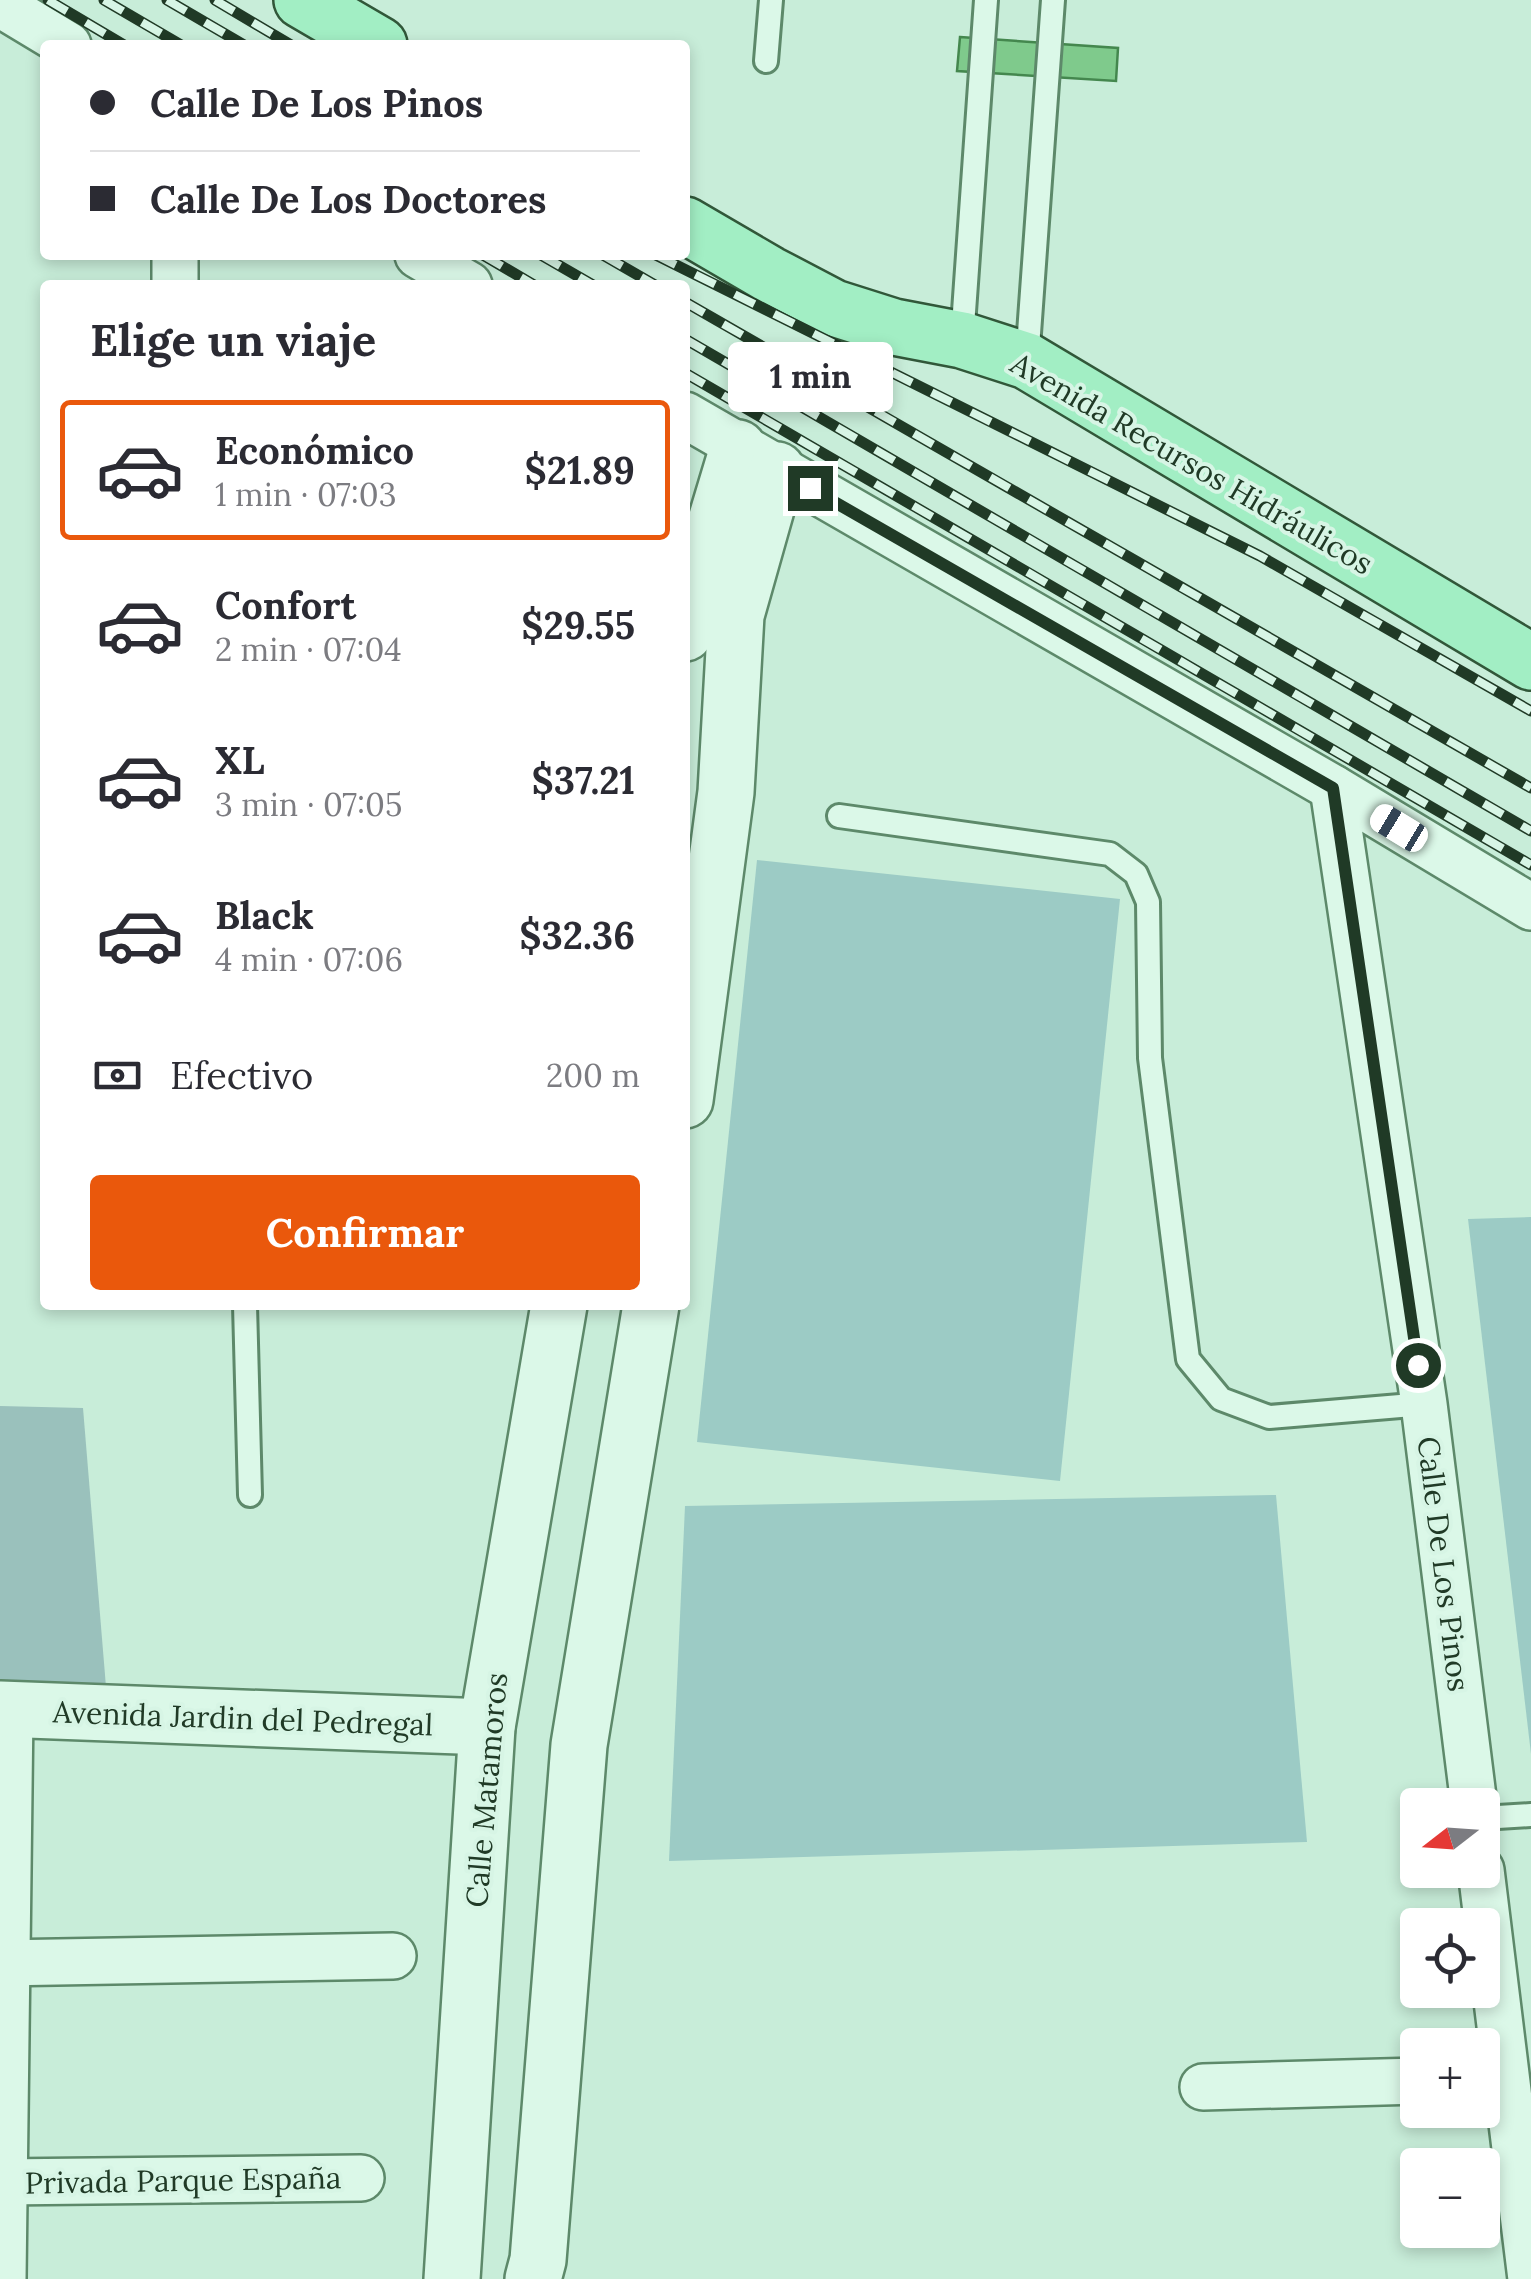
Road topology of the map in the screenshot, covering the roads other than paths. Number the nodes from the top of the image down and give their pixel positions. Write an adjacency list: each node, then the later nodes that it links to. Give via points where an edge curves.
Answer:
1 (302, 0): 7 (main road)
2 (771, 0): 8 (lane)
3 (986, 0): 12 (lane)
4 (1053, 0): 13 (lane)
5 (0, 4): 6 (street)
6 (60, 40)
7 (370, 40)
8 (766, 61)
9 (690, 227): 12 (main road, Avenida Recursos Hidráulicos, via 834,308)
10 (426, 260): 11 (street)
11 (460, 280)
12 (962, 340): 13 (main road, Avenida Recursos Hidráulicos)
13 (1027, 361): 17 (main road, Avenida Recursos Hidráulicos)
14 (690, 418): 15 (street)
15 (758, 459): 16 (street); 18 (street); 21 (street, via 736,615 726,792)
16 (690, 621)
17 (1531, 662)
18 (1333, 788): 20 (street); 25 (street, Calle De Los Pinos)
19 (839, 816): 25 (lane, via 1110,854 1136,874 1148,902 1150,1058 1188,1358 1221,1399 1269,1417)
20 (1531, 907)
21 (690, 1062)
22 (245, 1310): 26 (lane)
23 (557, 1310): 28 (street, Calle Matamoros)
24 (650, 1310): 43 (street, via 579,1745)
25 (1424, 1404): 29 (street, Calle De Los Pinos)
26 (250, 1495)
27 (5, 1709): 28 (street, Avenida Jardin del Pedregal); 34 (street)
28 (487, 1727): 42 (street, Calle Matamoros)
29 (1472, 1788)
30 (1531, 1815): 31 (lane)
31 (1500, 1817)
32 (1483, 1888): 35 (street)
33 (392, 1956): 34 (street)
34 (3, 1963): 40 (street)
35 (1492, 2028)
36 (1400, 2081): 37 (street)
37 (1203, 2086)
38 (1500, 2107): 44 (street)
39 (361, 2178): 40 (street, Privada Parque España)
40 (2, 2182): 41 (street)
41 (3, 2279)
42 (452, 2279)
43 (534, 2279)
44 (1531, 2279)

